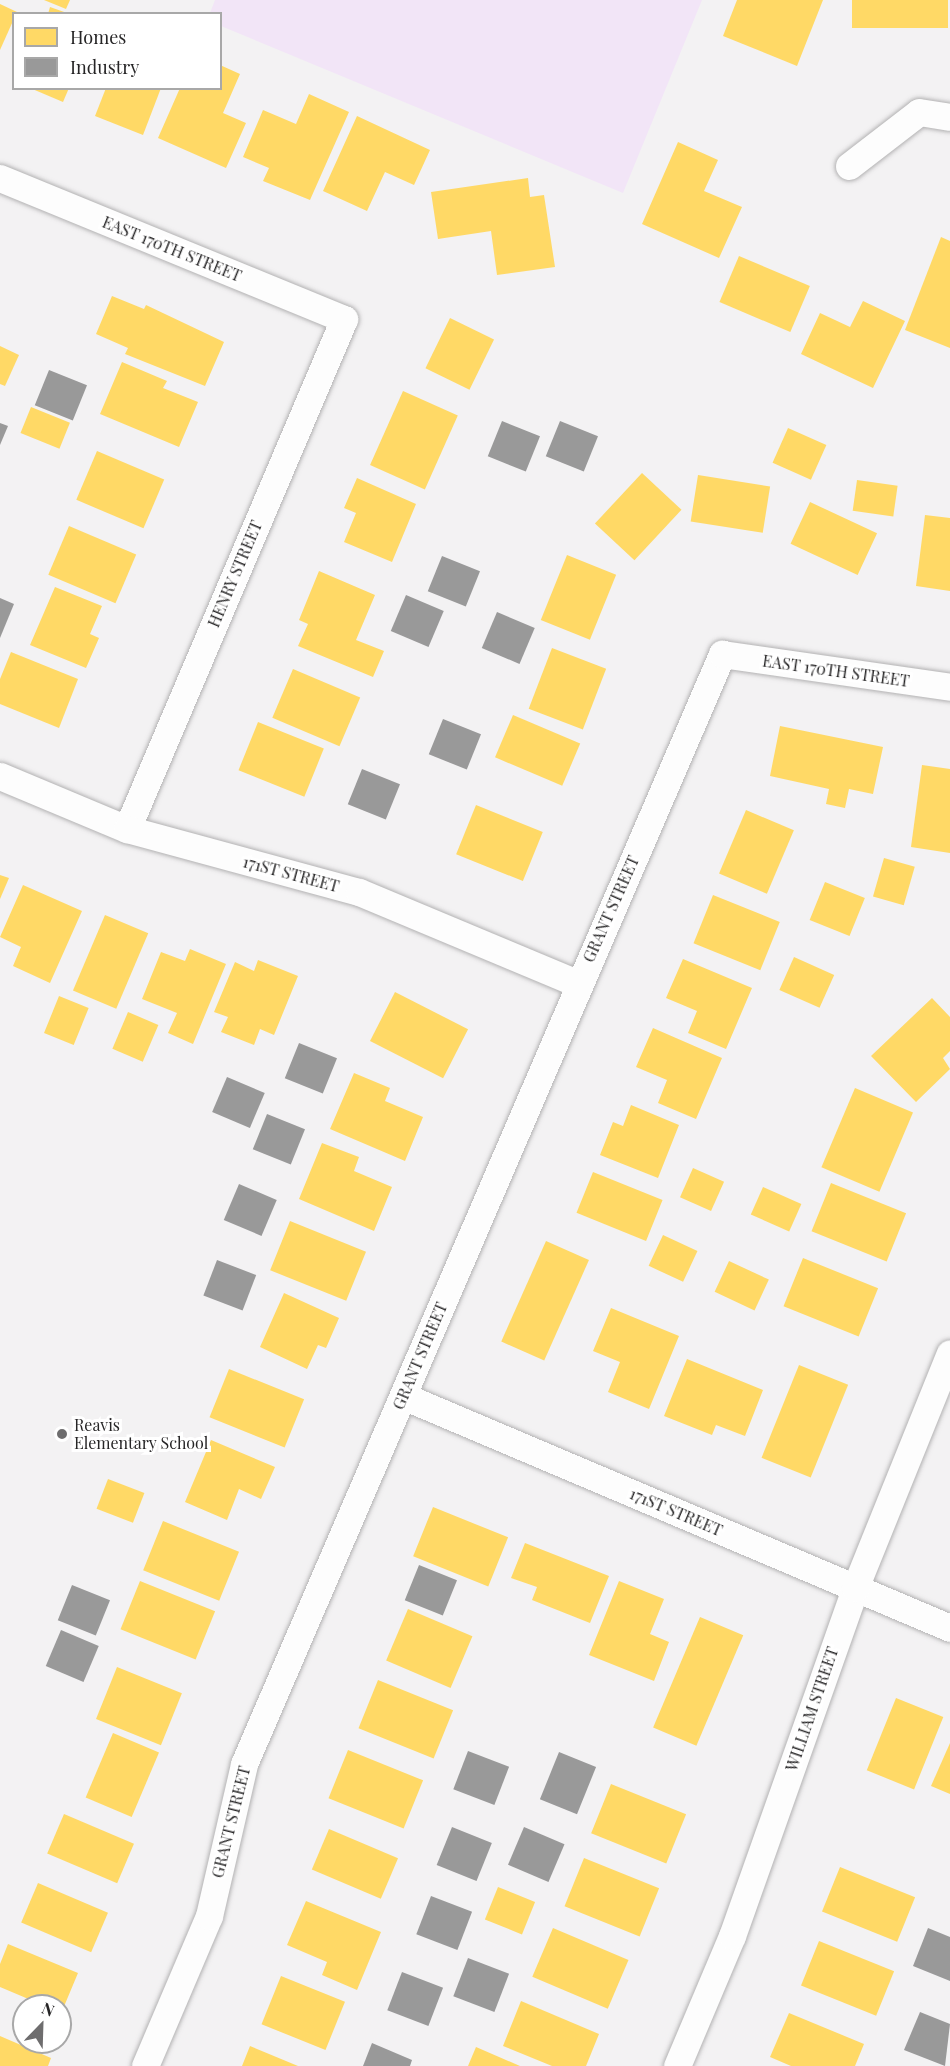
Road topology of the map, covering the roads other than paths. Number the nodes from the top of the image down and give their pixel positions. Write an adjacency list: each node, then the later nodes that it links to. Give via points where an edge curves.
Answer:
1 (950, 117): 2 (street, via 919,112)
2 (849, 166)
3 (0, 178): 4 (street, EAST 170TH STREET)
4 (344, 319): 8 (street, HENRY STREET)
5 (722, 654): 6 (street, EAST 170TH STREET); 9 (street, GRANT STREET)
6 (950, 687)
7 (0, 776): 8 (street, 171ST STREET)
8 (127, 829): 9 (street, 171ST STREET, via 359,892)
9 (579, 984): 11 (street, GRANT STREET)
10 (950, 1353): 12 (street, WILLIAM STREET)
11 (403, 1396): 12 (street, 171ST STREET); 14 (street, GRANT STREET, via 244,1764 209,1916)
12 (855, 1588): 13 (street, 171ST STREET); 15 (street, WILLIAM STREET, via 732,1936)
13 (950, 1628)
14 (146, 2066)
15 (677, 2066)

